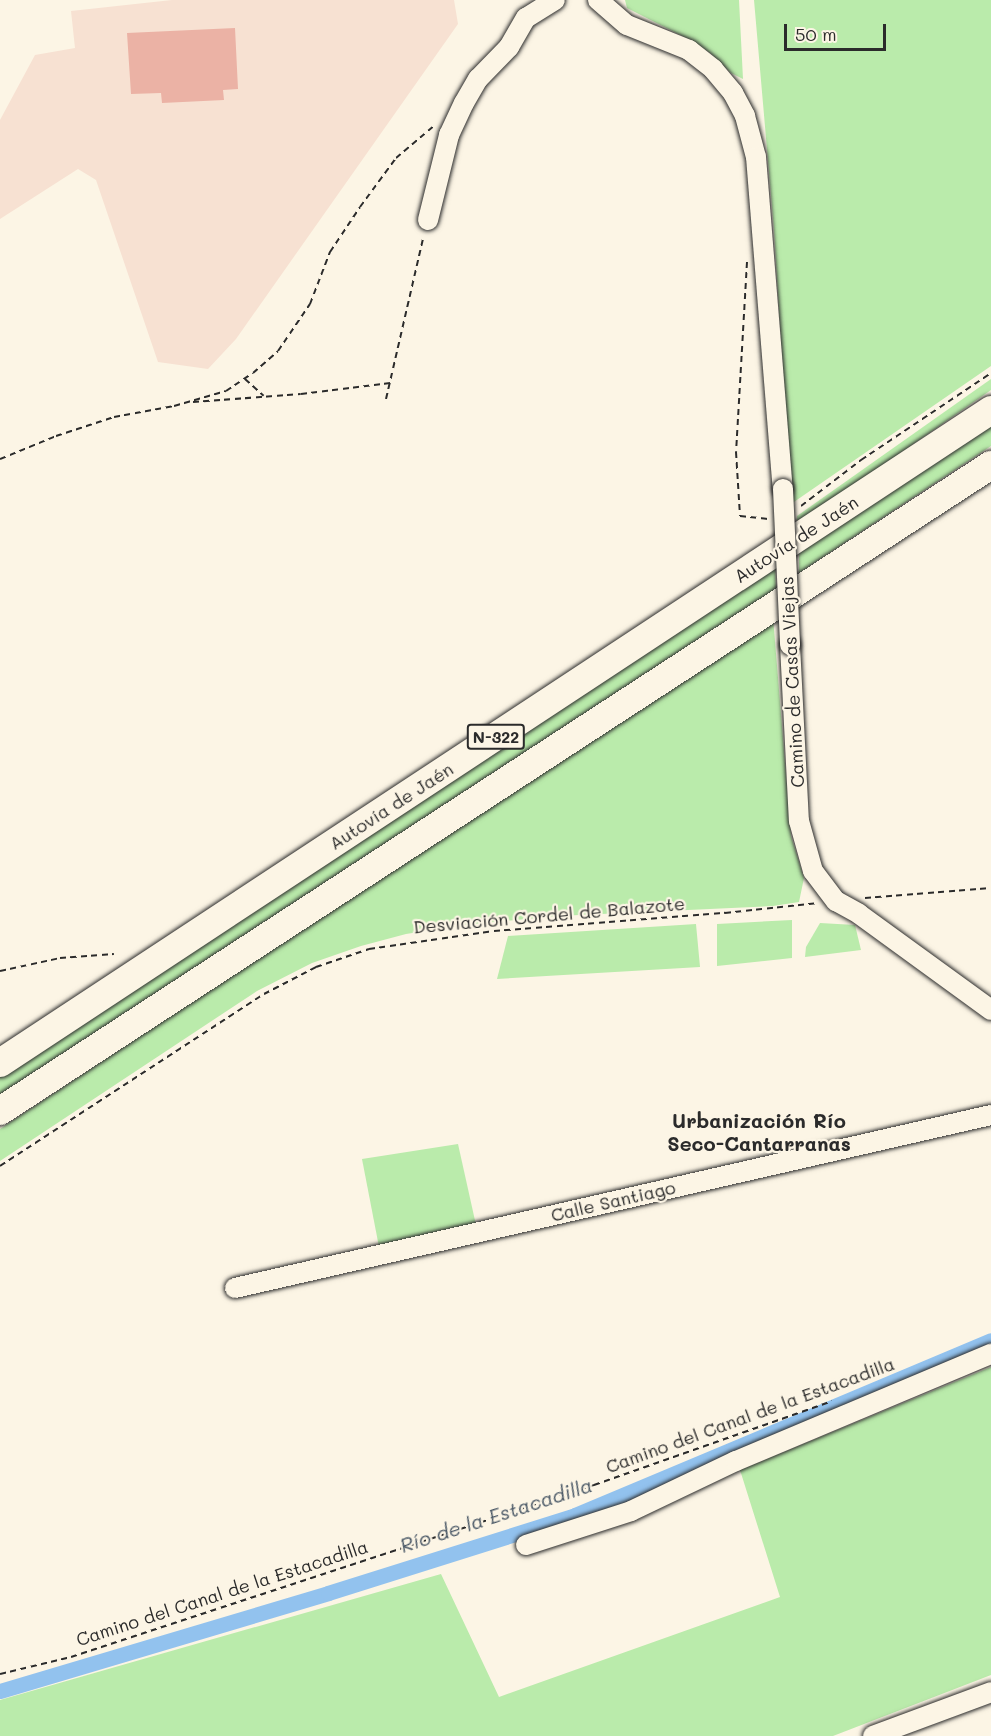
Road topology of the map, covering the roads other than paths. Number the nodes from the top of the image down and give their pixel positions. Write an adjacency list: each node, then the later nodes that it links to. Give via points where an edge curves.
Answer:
1 (521, 0): 5 (street)
2 (555, 0): 5 (street, via 526,18)
3 (598, 0): 4 (street, Camino de Casas Viejas)
4 (614, 7): 9 (street, Camino de Casas Viejas, bridge, via 627,25 689,50 713,69 733,93 745,116 756,157 783,489 800,821 813,871 836,901)
5 (520, 29): 6 (street, via 509,47 478,79 464,103 449,135)
6 (428, 220)
7 (991, 410): 10 (highway, Autovía de Jaén / N-322)
8 (991, 465): 11 (highway, N-322)
9 (991, 1010)
10 (0, 1063)
11 (0, 1111)
12 (991, 1115): 13 (street, Calle Santiago)
13 (235, 1288)
14 (991, 1354): 15 (street, via 736,1461 631,1511)
15 (526, 1545)
16 (991, 1692): 17 (street)
17 (873, 1736)

